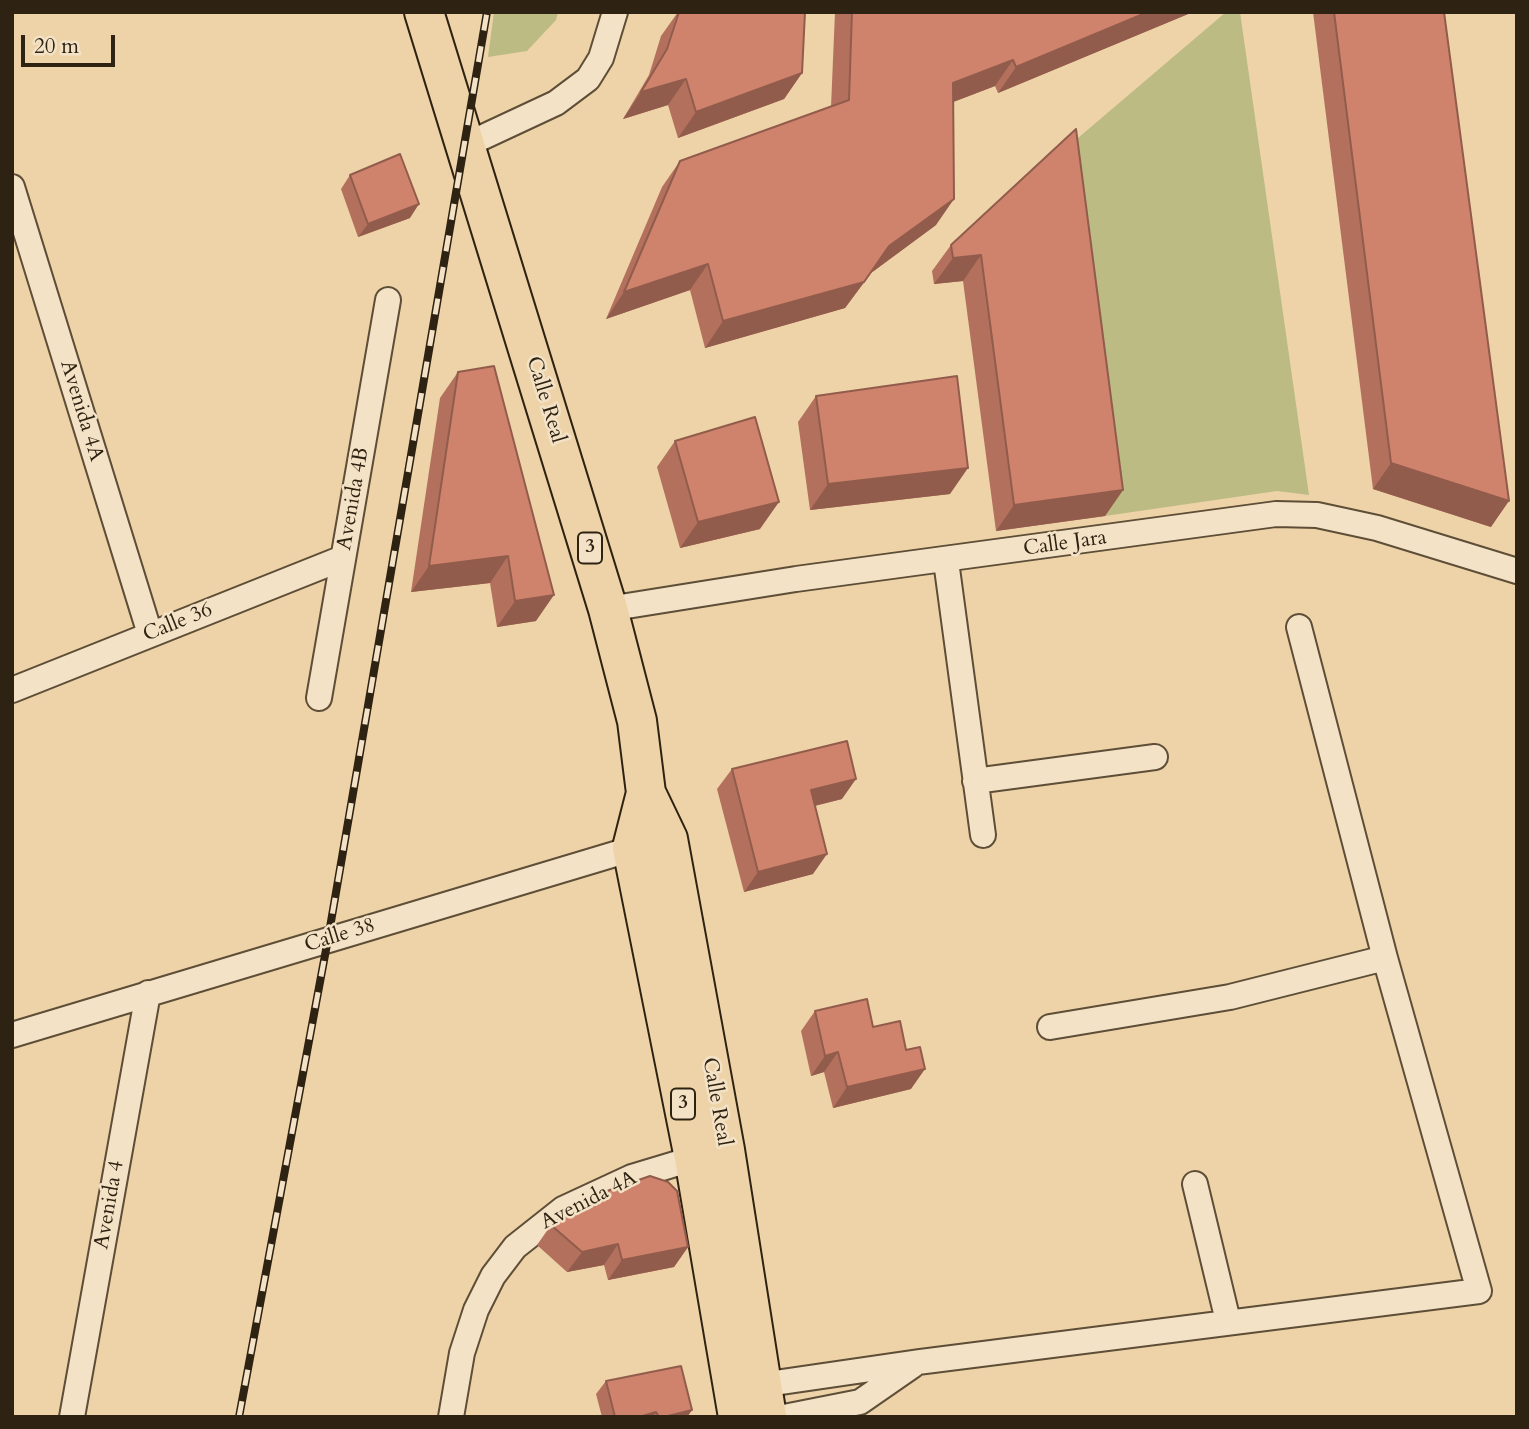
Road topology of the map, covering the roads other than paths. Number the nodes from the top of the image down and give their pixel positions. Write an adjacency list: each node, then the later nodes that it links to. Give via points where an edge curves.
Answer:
1 (424, 12): 3 (main road, Calle Real / 3)
2 (615, 12): 3 (street, via 601,58 589,79 545,109)
3 (466, 145): 9 (main road, Calle Real / 3)
4 (12, 187): 11 (street, Avenida 4A)
5 (388, 300): 6 (street, Avenida 4B)
6 (343, 558): 11 (street, Calle 36); 13 (street, Avenida 4B)
7 (946, 561): 8 (street, Calle Jara, via 1276,514 1317,515 1377,528); 9 (street, Calle Jara, via 796,579); 15 (street)
8 (1517, 571)
9 (608, 610): 17 (main road, Calle Real / 3, via 637,721)
10 (1299, 627): 18 (street)
11 (150, 634): 12 (street, Calle 36)
12 (12, 690)
13 (318, 698)
14 (1155, 757): 15 (street)
15 (975, 781): 16 (street)
16 (983, 835)
17 (650, 844): 19 (street, Calle 38); 22 (main road, Calle Real / 3)
18 (1385, 958): 20 (street, via 1230,997); 24 (street, via 1479,1290)
19 (148, 993): 21 (street, Calle 38); 27 (street, Avenida 4)
20 (1050, 1027)
21 (12, 1035)
22 (709, 1154): 26 (main road, Calle Real / 3); 28 (street, Avenida 4A, via 632,1177 563,1209 515,1247 476,1310 462,1353); 29 (main road, Calle Real / 3)
23 (1195, 1184): 24 (street)
24 (1228, 1321): 25 (street)
25 (919, 1362): 26 (street); 30 (street, via 860,1402)
26 (764, 1401)
27 (72, 1417)
28 (451, 1417)
29 (738, 1417)
30 (784, 1417)

